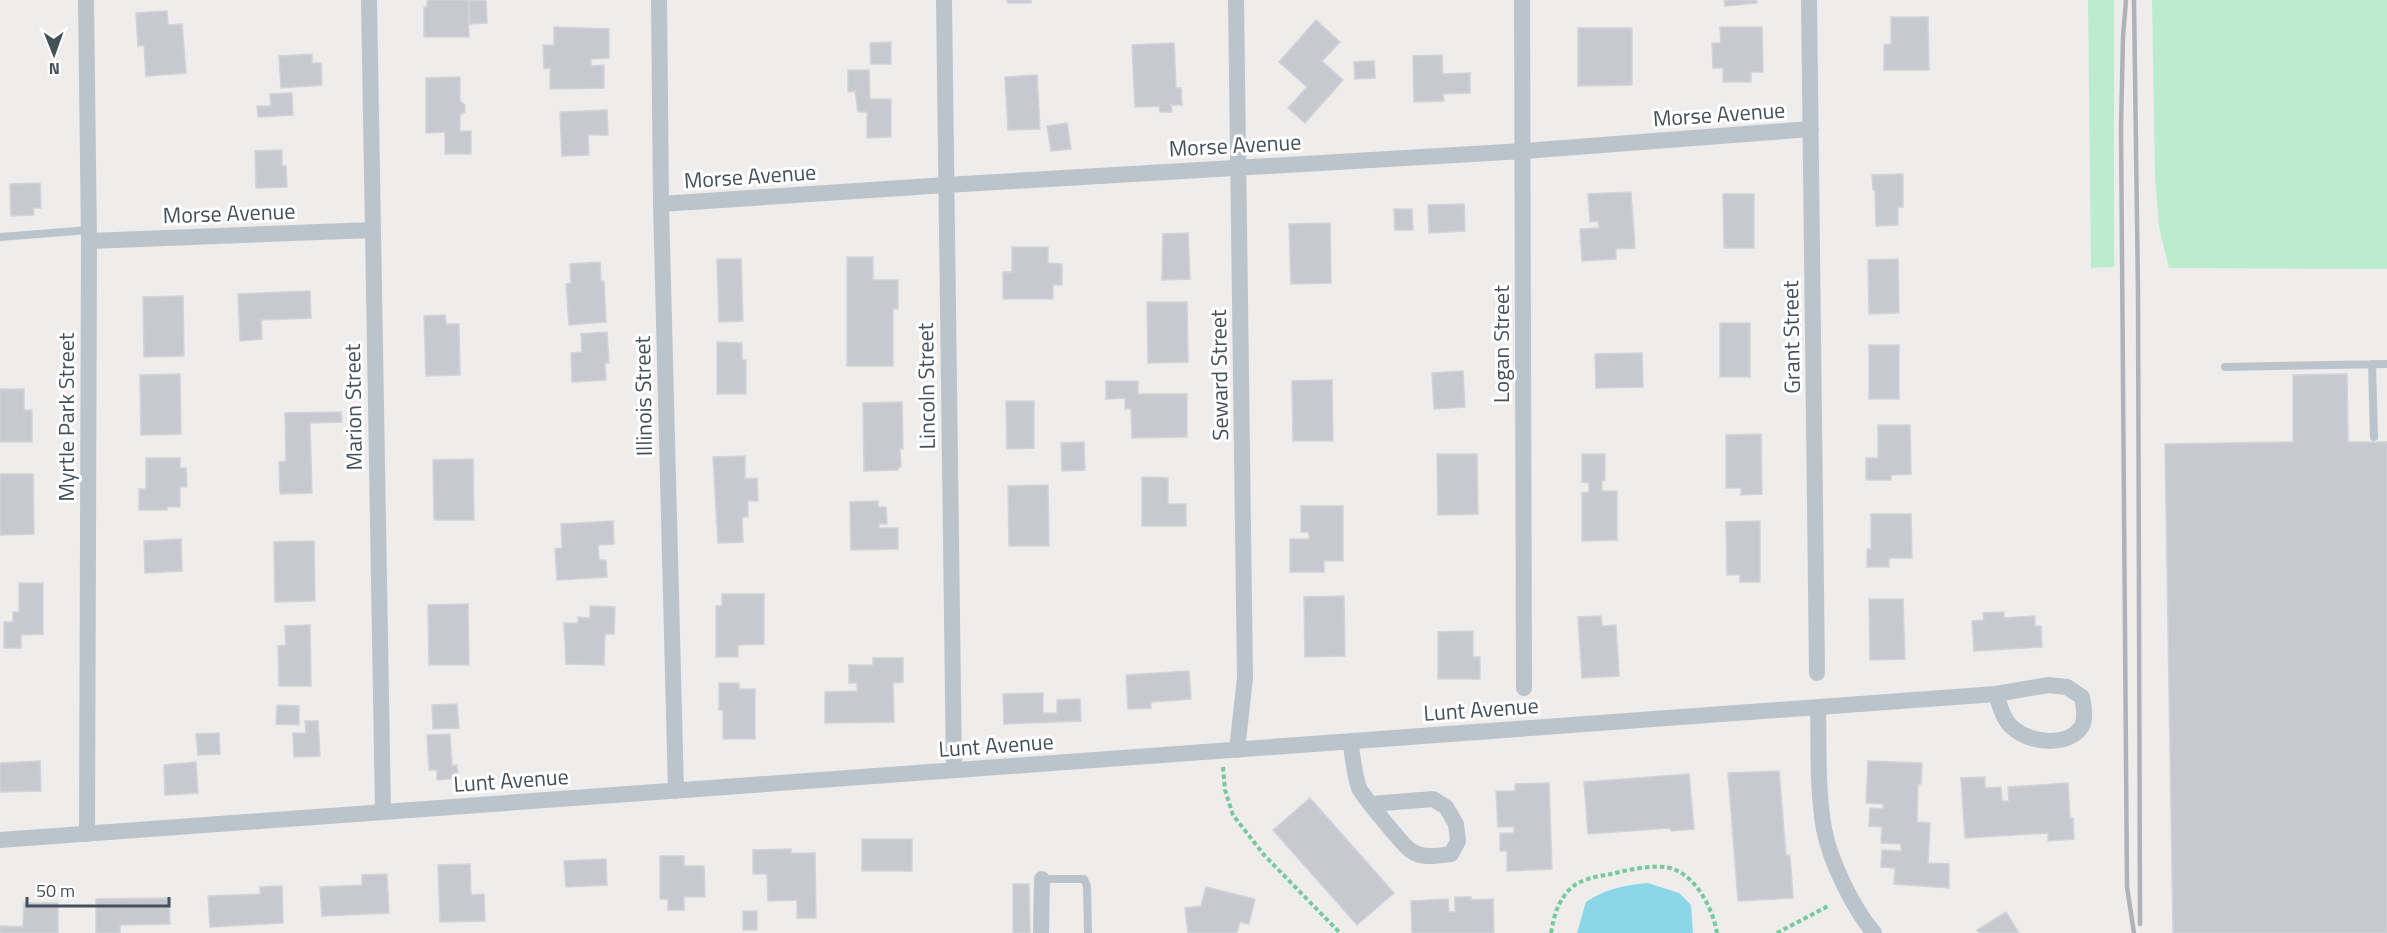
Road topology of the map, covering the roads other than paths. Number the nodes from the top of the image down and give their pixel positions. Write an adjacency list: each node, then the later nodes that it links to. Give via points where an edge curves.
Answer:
1 (86, 0): 14 (street, Myrtle Park Street)
2 (369, 0): 13 (street, Marion Street)
3 (659, 0): 12 (street, Illinois Street)
4 (944, 0): 11 (street, Lincoln Street)
5 (1236, 0): 10 (street, Seward Street)
6 (1522, 0): 9 (street, Logan Street)
7 (1809, 0): 8 (street, Grant Street)
8 (1811, 129): 9 (street, Morse Avenue); 20 (street, Grant Street)
9 (1523, 151): 10 (street, Morse Avenue); 21 (street, Logan Street)
10 (1239, 167): 11 (street, Morse Avenue); 25 (street, Seward Street, via 1245,678)
11 (946, 184): 12 (street, Morse Avenue); 26 (street, Lincoln Street)
12 (661, 204): 27 (street, Illinois Street)
13 (372, 230): 14 (street, Morse Avenue); 29 (street, Marion Street)
14 (89, 236): 15 (lane); 30 (street, Myrtle Park Street)
15 (0, 237)
16 (2372, 364): 17 (lane); 18 (lane); 19 (lane)
17 (2387, 364)
18 (2225, 367)
19 (2374, 437)
20 (1817, 673)
21 (1524, 688)
22 (1996, 694): 22 (street, Lunt Avenue, via 2012,728 2029,737 2043,741 2062,739 2073,735 2082,725 2082,697 2067,687 2048,685); 23 (street, Lunt Avenue)
23 (1818, 707): 24 (street, Lunt Avenue); 35 (street, via 1824,831 1843,883)
24 (1350, 741): 25 (street, Lunt Avenue); 28 (street, via 1360,790)
25 (1237, 750): 26 (street, Lunt Avenue)
26 (954, 770): 27 (street, Lunt Avenue)
27 (676, 791): 29 (street, Lunt Avenue)
28 (1371, 804): 28 (street, via 1433,799 1446,807 1456,824 1458,842 1451,854 1427,857 1410,851)
29 (383, 812): 30 (street, Lunt Avenue)
30 (87, 834): 31 (street, Lunt Avenue)
31 (0, 840)
32 (1042, 879): 33 (street); 34 (lane, via 1084,879)
33 (1041, 933)
34 (1088, 933)
35 (1874, 933)

